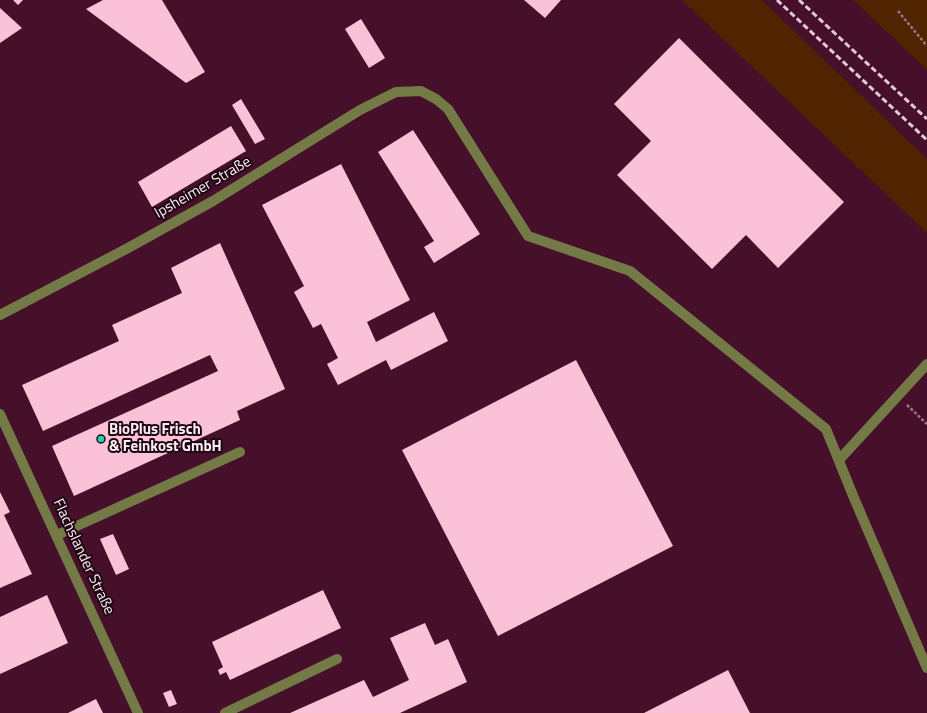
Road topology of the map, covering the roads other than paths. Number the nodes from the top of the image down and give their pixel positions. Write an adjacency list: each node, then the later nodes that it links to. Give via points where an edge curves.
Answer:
1 (0, 315): 5 (street, Ipsheimer Straße, via 214,200 360,110 396,92 421,91 448,109 528,236 630,271 826,429)
2 (927, 364): 5 (street)
3 (0, 414): 6 (street, Flachslander Straße)
4 (240, 452): 6 (street)
5 (838, 460): 8 (street)
6 (57, 535): 9 (street, Flachslander Straße)
7 (337, 659): 10 (street)
8 (927, 668)
9 (138, 713)
10 (225, 713)

